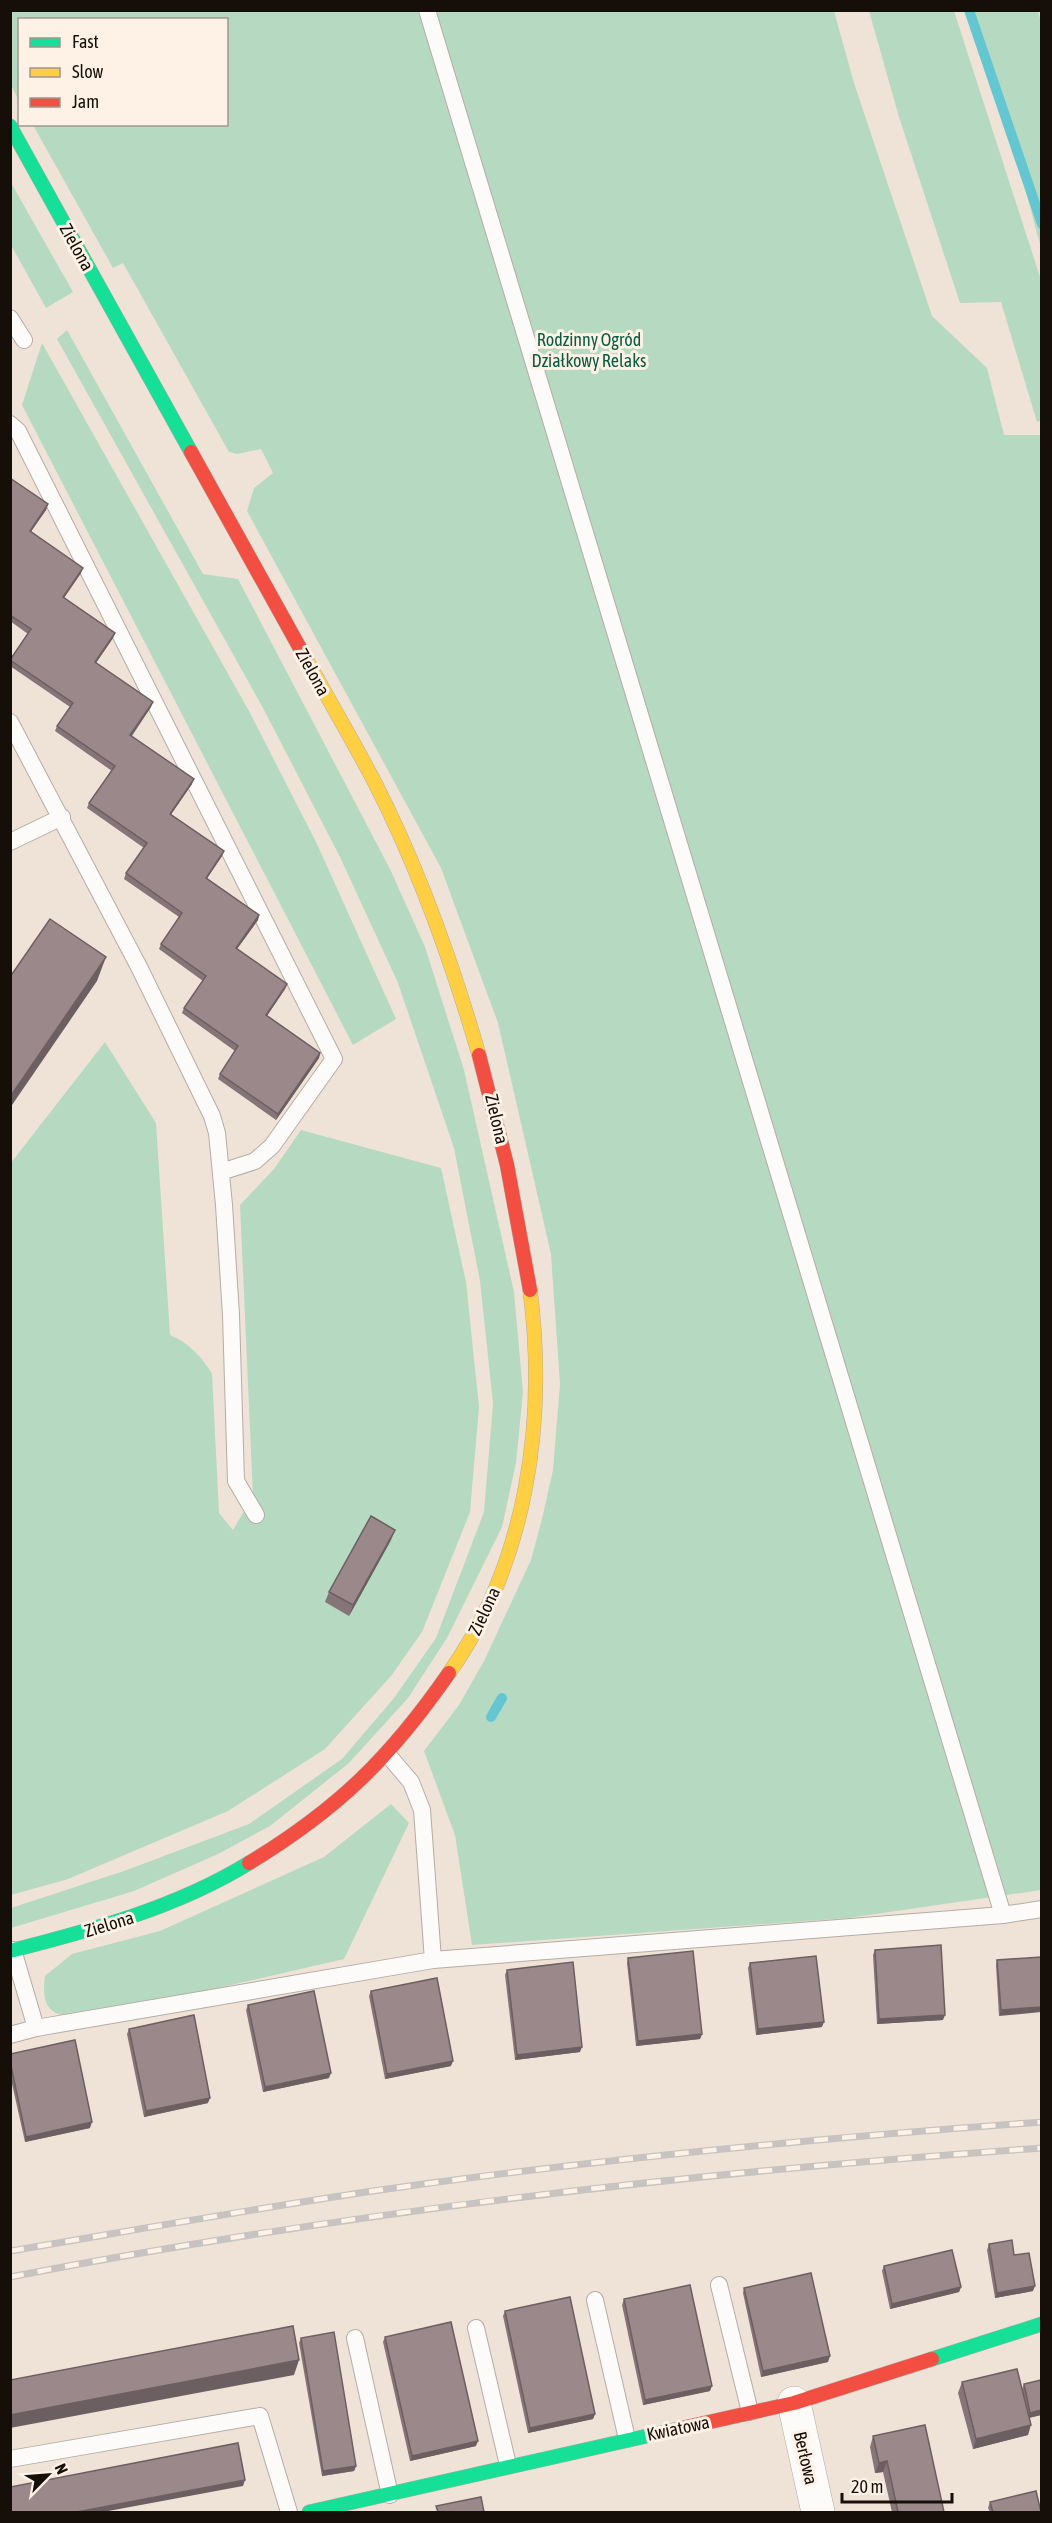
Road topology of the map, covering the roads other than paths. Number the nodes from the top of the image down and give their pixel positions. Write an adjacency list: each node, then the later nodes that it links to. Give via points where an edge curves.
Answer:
1 (427, 10): 13 (lane)
2 (10, 126): 11 (main road, Zielona, via 397,828 456,973 494,1103 521,1230 533,1310 537,1384 530,1466 506,1559 477,1627 442,1690)
3 (10, 318): 4 (lane)
4 (24, 340)
5 (10, 424): 9 (lane, via 18,431 334,1059 272,1146 255,1161)
6 (10, 722): 7 (lane)
7 (62, 817): 8 (lane); 9 (lane, via 212,1116)
8 (10, 842)
9 (221, 1172): 10 (lane, via 231,1316 236,1481)
10 (256, 1515)
11 (388, 1755): 14 (main road, Zielona, via 317,1820 235,1872 143,1913); 15 (lane, via 411,1782 422,1810)
12 (1041, 1909): 13 (lane)
13 (1003, 1915): 15 (lane)
14 (12, 1951): 16 (lane)
15 (433, 1959): 16 (lane)
16 (36, 2028): 17 (lane)
17 (10, 2035)
18 (719, 2285): 24 (lane)
19 (595, 2300): 25 (lane)
20 (1041, 2324): 23 (main road, Kwiatowa)
21 (476, 2328): 27 (lane)
22 (355, 2338): 28 (lane)
23 (794, 2403): 24 (main road, Kwiatowa); 31 (street, Berłowa)
24 (750, 2412): 25 (main road, Kwiatowa)
25 (627, 2439): 27 (main road, Kwiatowa)
26 (10, 2459): 29 (lane, via 260,2416)
27 (508, 2465): 28 (main road, Kwiatowa)
28 (390, 2495): 30 (main road, Kwiatowa)
29 (289, 2512)
30 (309, 2512)
31 (818, 2512)

